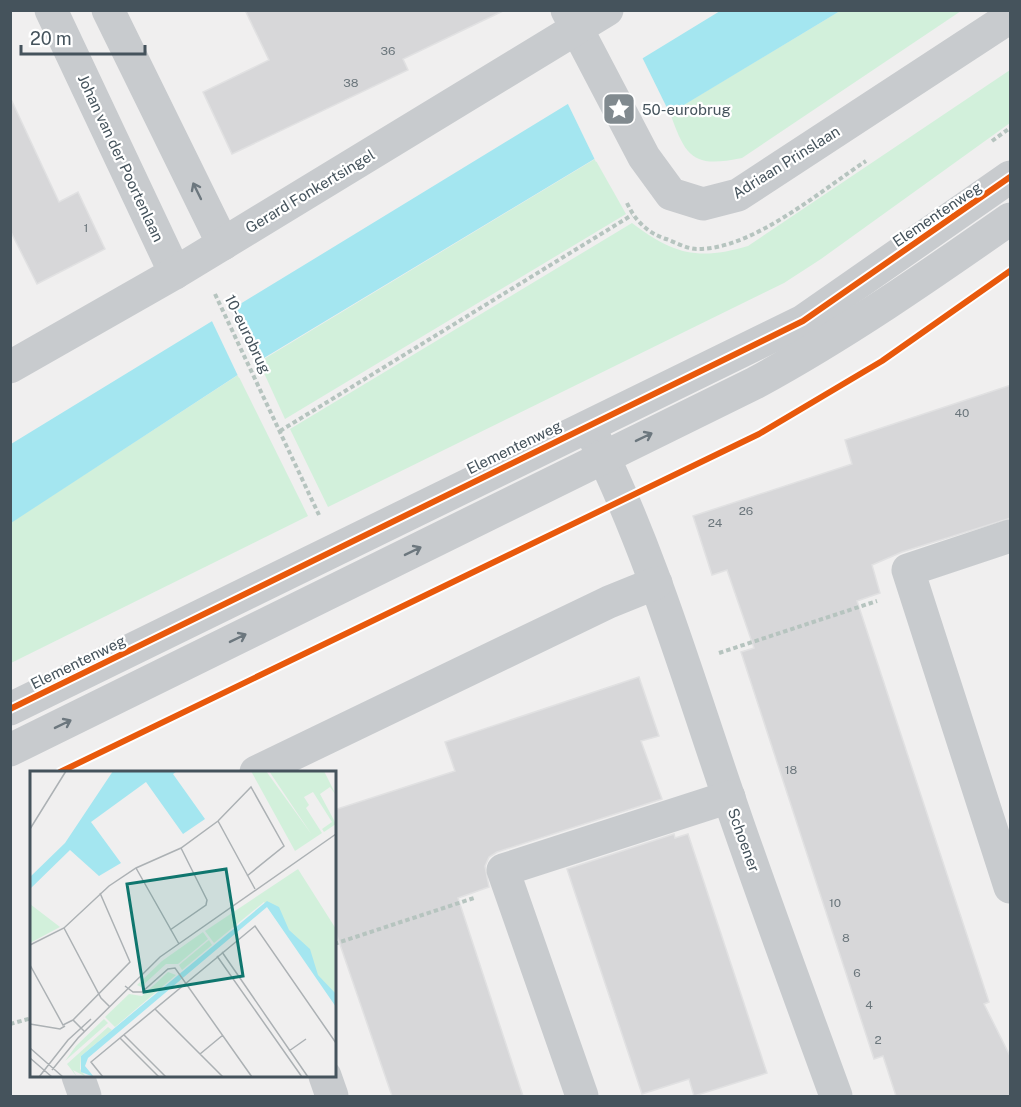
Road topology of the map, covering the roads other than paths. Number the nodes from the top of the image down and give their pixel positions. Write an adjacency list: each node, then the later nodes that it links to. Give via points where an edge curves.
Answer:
1 (51, 10): 9 (street, Johan van der Poortenlaan)
2 (108, 10): 8 (street, one-way to 2)
3 (607, 10): 5 (street, Gerard Fonkertsingel)
4 (1011, 17): 5 (street, Adriaan Prinslaan, via 738,195 704,204 671,194 644,157)
5 (571, 20): 8 (street, Gerard Fonkertsingel)
6 (1011, 177): 11 (street, Elementenweg, via 802,321)
7 (1011, 219): 12 (street, one-way to 7, via 818,349)
8 (223, 244): 9 (street, Gerard Fonkertsingel)
9 (175, 273): 10 (street, Gerard Fonkertsingel)
10 (10, 367)
11 (588, 424): 12 (street, Schoener); 15 (street, Elementenweg)
12 (604, 457): 14 (street, Schoener); 16 (street, one-way to 12)
13 (1011, 536): 19 (street, via 909,570)
14 (656, 583): 17 (street); 18 (street, Schoener)
15 (10, 709)
16 (10, 750)
17 (257, 771)
18 (729, 797): 24 (street, via 503,870); 25 (street, Schoener)
19 (1011, 887)
20 (78, 1077): 22 (street)
21 (325, 1077): 23 (street)
22 (85, 1096)
23 (332, 1096)
24 (582, 1096)
25 (836, 1096)

